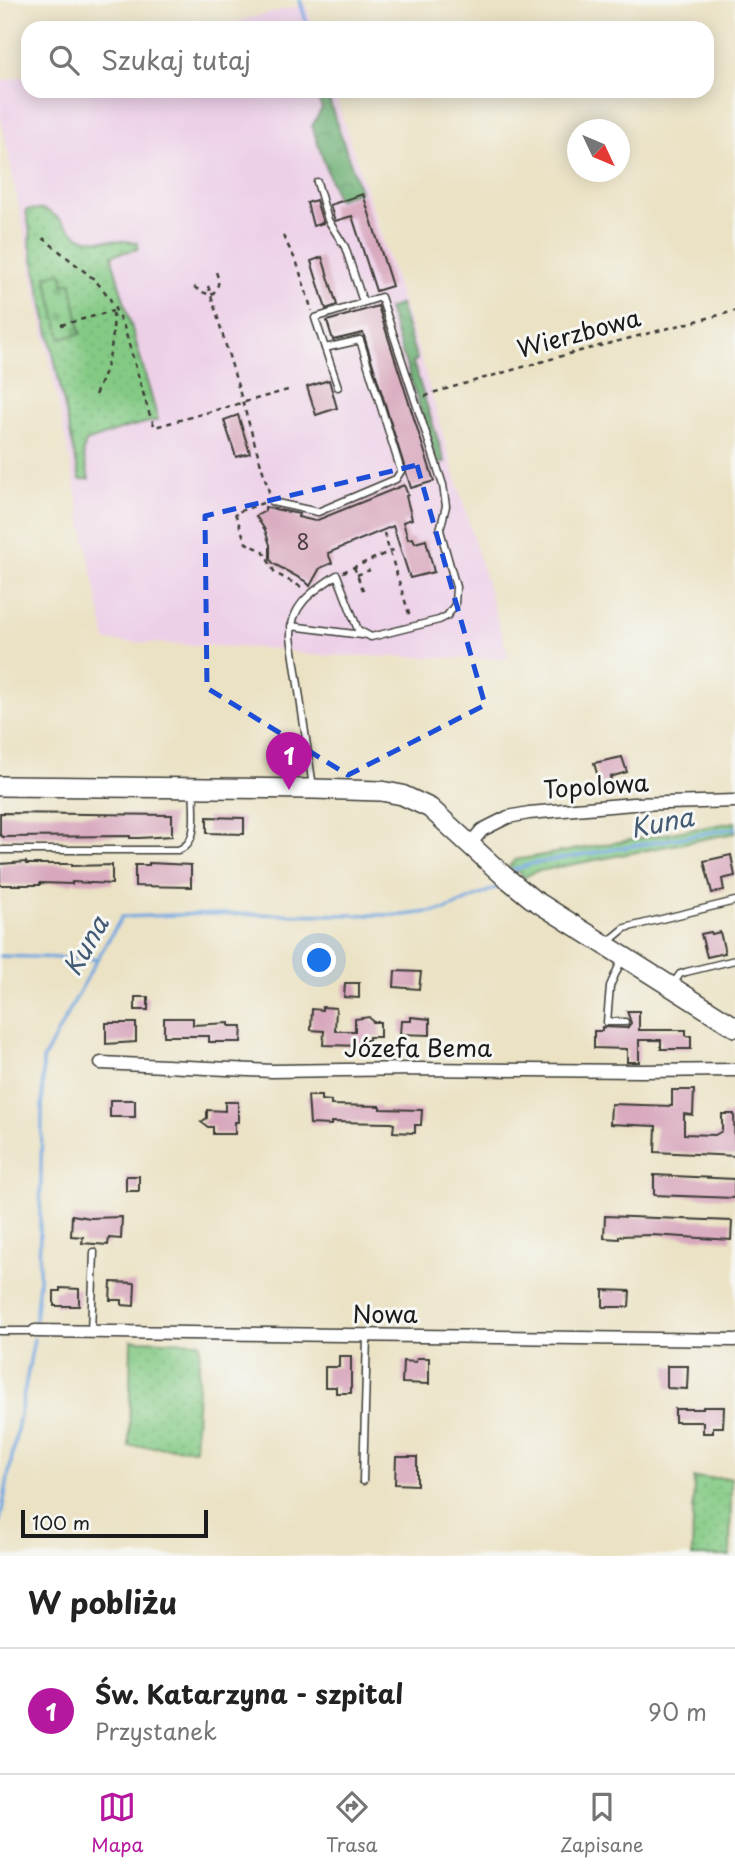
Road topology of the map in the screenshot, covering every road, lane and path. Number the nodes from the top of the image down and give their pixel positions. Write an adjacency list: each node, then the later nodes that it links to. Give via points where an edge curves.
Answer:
1 (317, 182): 8 (lane)
2 (283, 236): 11 (path, via 297,263)
3 (43, 238): 9 (path, via 95,280)
4 (216, 272): 7 (path, via 218,285)
5 (194, 286): 7 (path)
6 (208, 286): 7 (path)
7 (211, 295): 18 (path)
8 (363, 302): 11 (lane); 30 (lane, via 381,297 443,485 446,506 440,530 456,587 455,606 439,620)
9 (115, 311): 12 (path); 17 (path, via 110,359); 18 (path, via 155,427)
10 (735, 311): 16 (path, Wierzbowa)
11 (314, 318): 13 (lane)
12 (61, 325)
13 (325, 348): 14 (lane); 19 (lane, via 360,340 401,471 396,479 318,512)
14 (338, 387)
15 (288, 390): 18 (path)
16 (432, 393)
17 (95, 395)
18 (243, 402): 19 (path)
19 (272, 502): 27 (path, via 234,513 242,537 263,551 275,573)
20 (384, 533): 22 (path)
21 (398, 548): 22 (path)
22 (389, 551): 23 (path); 30 (path)
23 (354, 567): 25 (path); 26 (path)
24 (370, 570): 26 (path)
25 (337, 575): 27 (lane); 31 (lane)
26 (357, 575): 28 (path)
27 (311, 592): 29 (lane)
28 (365, 595)
29 (290, 626): 31 (lane); 34 (lane)
30 (413, 627): 31 (lane)
31 (364, 635)
32 (0, 786): 33 (street)
33 (194, 788): 34 (street); 37 (lane, via 193,840 178,850)
34 (313, 789): 36 (street, via 402,795 430,808)
35 (735, 801): 36 (street, Topolowa, via 530,813 508,817 482,830)
36 (470, 844): 39 (street, via 525,894)
37 (0, 850)
38 (735, 901): 39 (lane, via 625,928)
39 (606, 947): 40 (street)
40 (623, 958): 42 (street); 43 (lane, via 610,986 607,1022)
41 (735, 960): 42 (lane, via 680,974)
42 (671, 989): 44 (street)
43 (625, 1023)
44 (735, 1027)
45 (101, 1063): 46 (street, Józefa Bema, via 272,1071)
46 (735, 1070)
47 (94, 1252): 50 (lane)
48 (0, 1331): 49 (lane)
49 (36, 1331): 50 (street, Nowa)
50 (91, 1333): 51 (street, Nowa)
51 (367, 1336): 52 (street, Nowa); 53 (lane)
52 (735, 1340)
53 (363, 1481)

